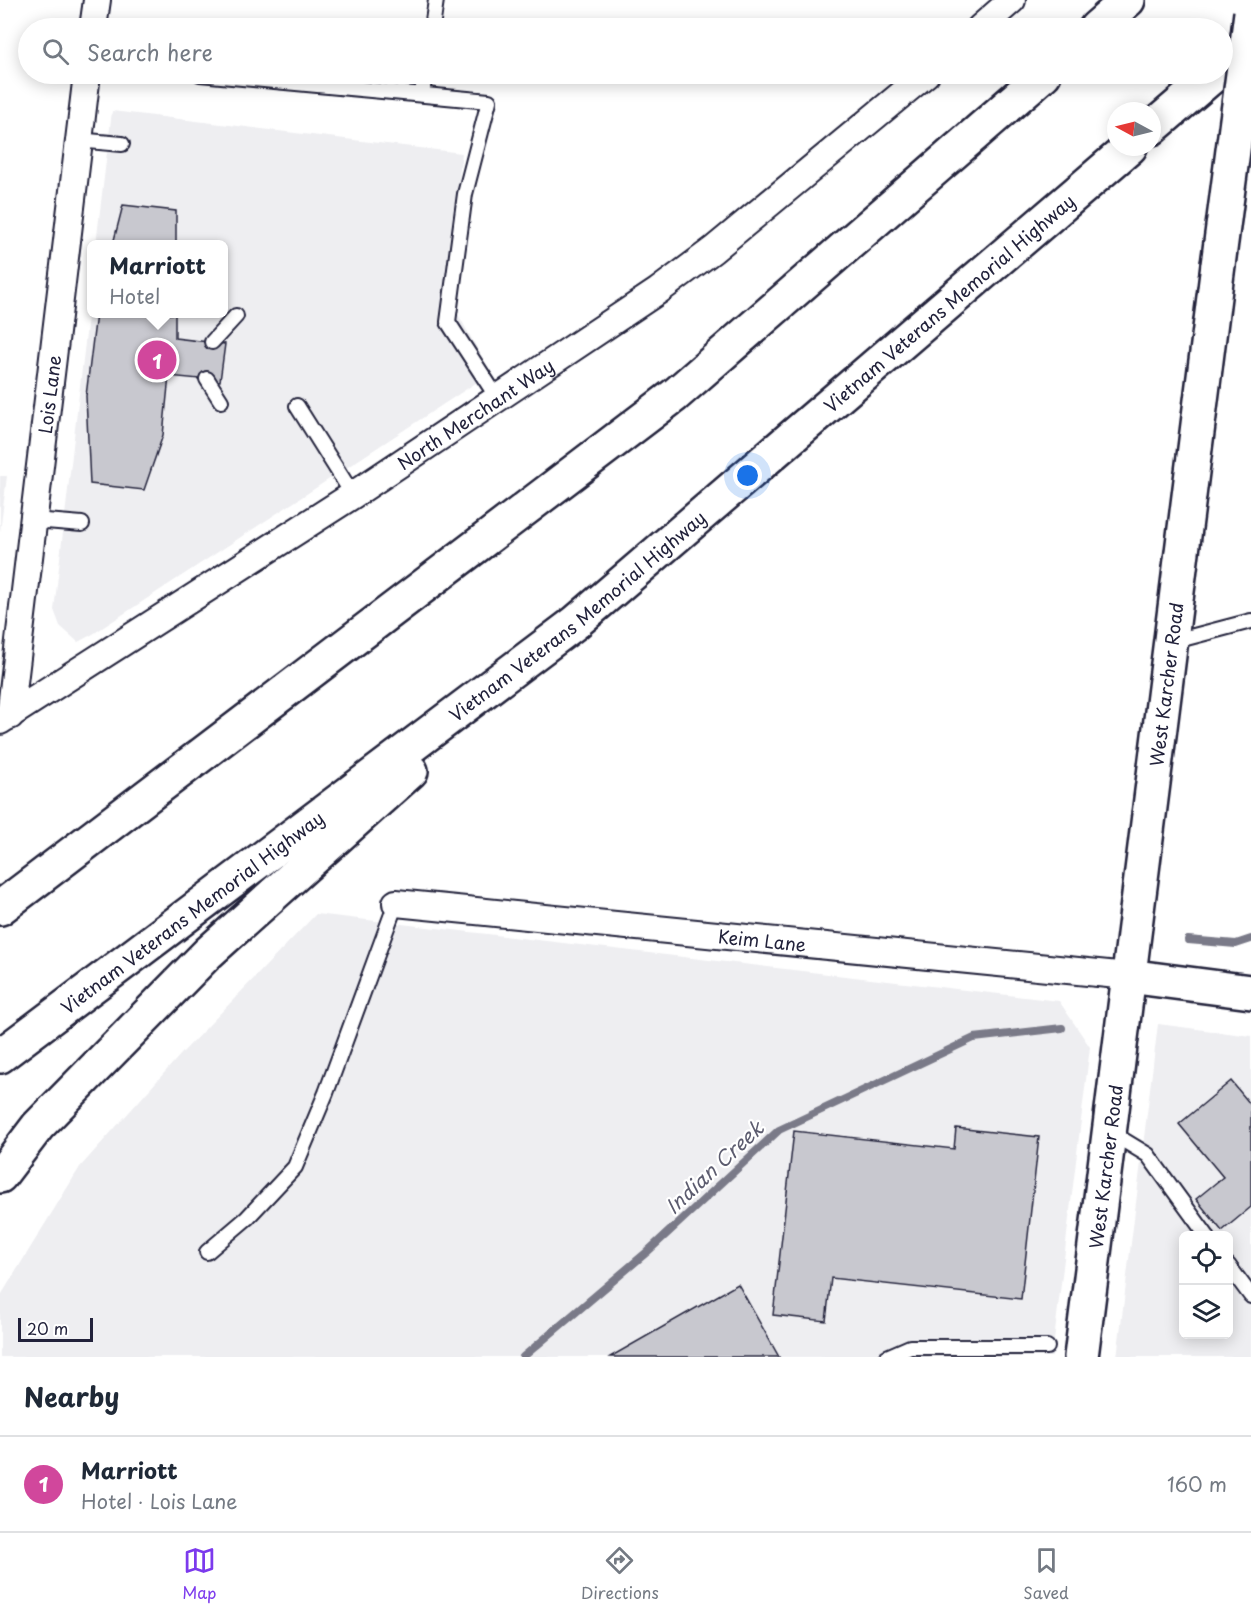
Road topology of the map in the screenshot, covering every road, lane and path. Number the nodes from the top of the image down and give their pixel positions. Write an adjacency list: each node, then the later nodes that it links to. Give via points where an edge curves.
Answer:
1 (97, 0): 6 (street)
2 (436, 0): 7 (lane)
3 (1012, 0): 8 (street)
4 (1128, 0): 9 (main road)
5 (1251, 13): 34 (main road, West Karcher Road, bridge)
6 (94, 18)
7 (433, 18)
8 (991, 18)
9 (1107, 18)
10 (1251, 43): 11 (main road)
11 (1233, 58)
12 (85, 84): 20 (street, Lois Lane)
13 (311, 84): 18 (lane)
14 (424, 84): 18 (lane)
15 (914, 84): 26 (street, North Merchant Way, via 713,250)
16 (1033, 84): 37 (main road, via 675,395)
17 (1203, 84): 19 (main road)
18 (422, 94): 26 (lane, via 489,101 465,194 448,322)
19 (1161, 120)
20 (77, 140): 21 (lane); 30 (street, Lois Lane)
21 (122, 144)
22 (1120, 156): 33 (main road, Vietnam Veterans Memorial Highway)
23 (236, 316): 24 (lane)
24 (212, 342)
25 (207, 379): 27 (lane)
26 (498, 399): 29 (street, North Merchant Way)
27 (221, 401)
28 (297, 406): 29 (lane)
29 (353, 495): 35 (street, North Merchant Way)
30 (34, 520): 31 (lane); 35 (street, Lois Lane)
31 (82, 524)
32 (1251, 621): 34 (lane)
33 (575, 623): 40 (main road, Vietnam Veterans Memorial Highway); 42 (main road, via 208,953 38,1126)
34 (1171, 642): 38 (main road, West Karcher Road)
35 (5, 718)
36 (396, 903): 38 (street, Keim Lane); 44 (lane, via 295,1167 247,1218)
37 (0, 908)
38 (1128, 976): 39 (main road); 41 (main road, West Karcher Road)
39 (1251, 992)
40 (0, 1056)
41 (1110, 1132): 43 (lane, via 1148,1155); 49 (main road, West Karcher Road)
42 (0, 1176)
43 (1203, 1231)
44 (207, 1252)
45 (1233, 1272): 46 (lane)
46 (1251, 1296)
47 (1047, 1347): 48 (lane, via 910,1347)
48 (887, 1357)
49 (1081, 1357)

